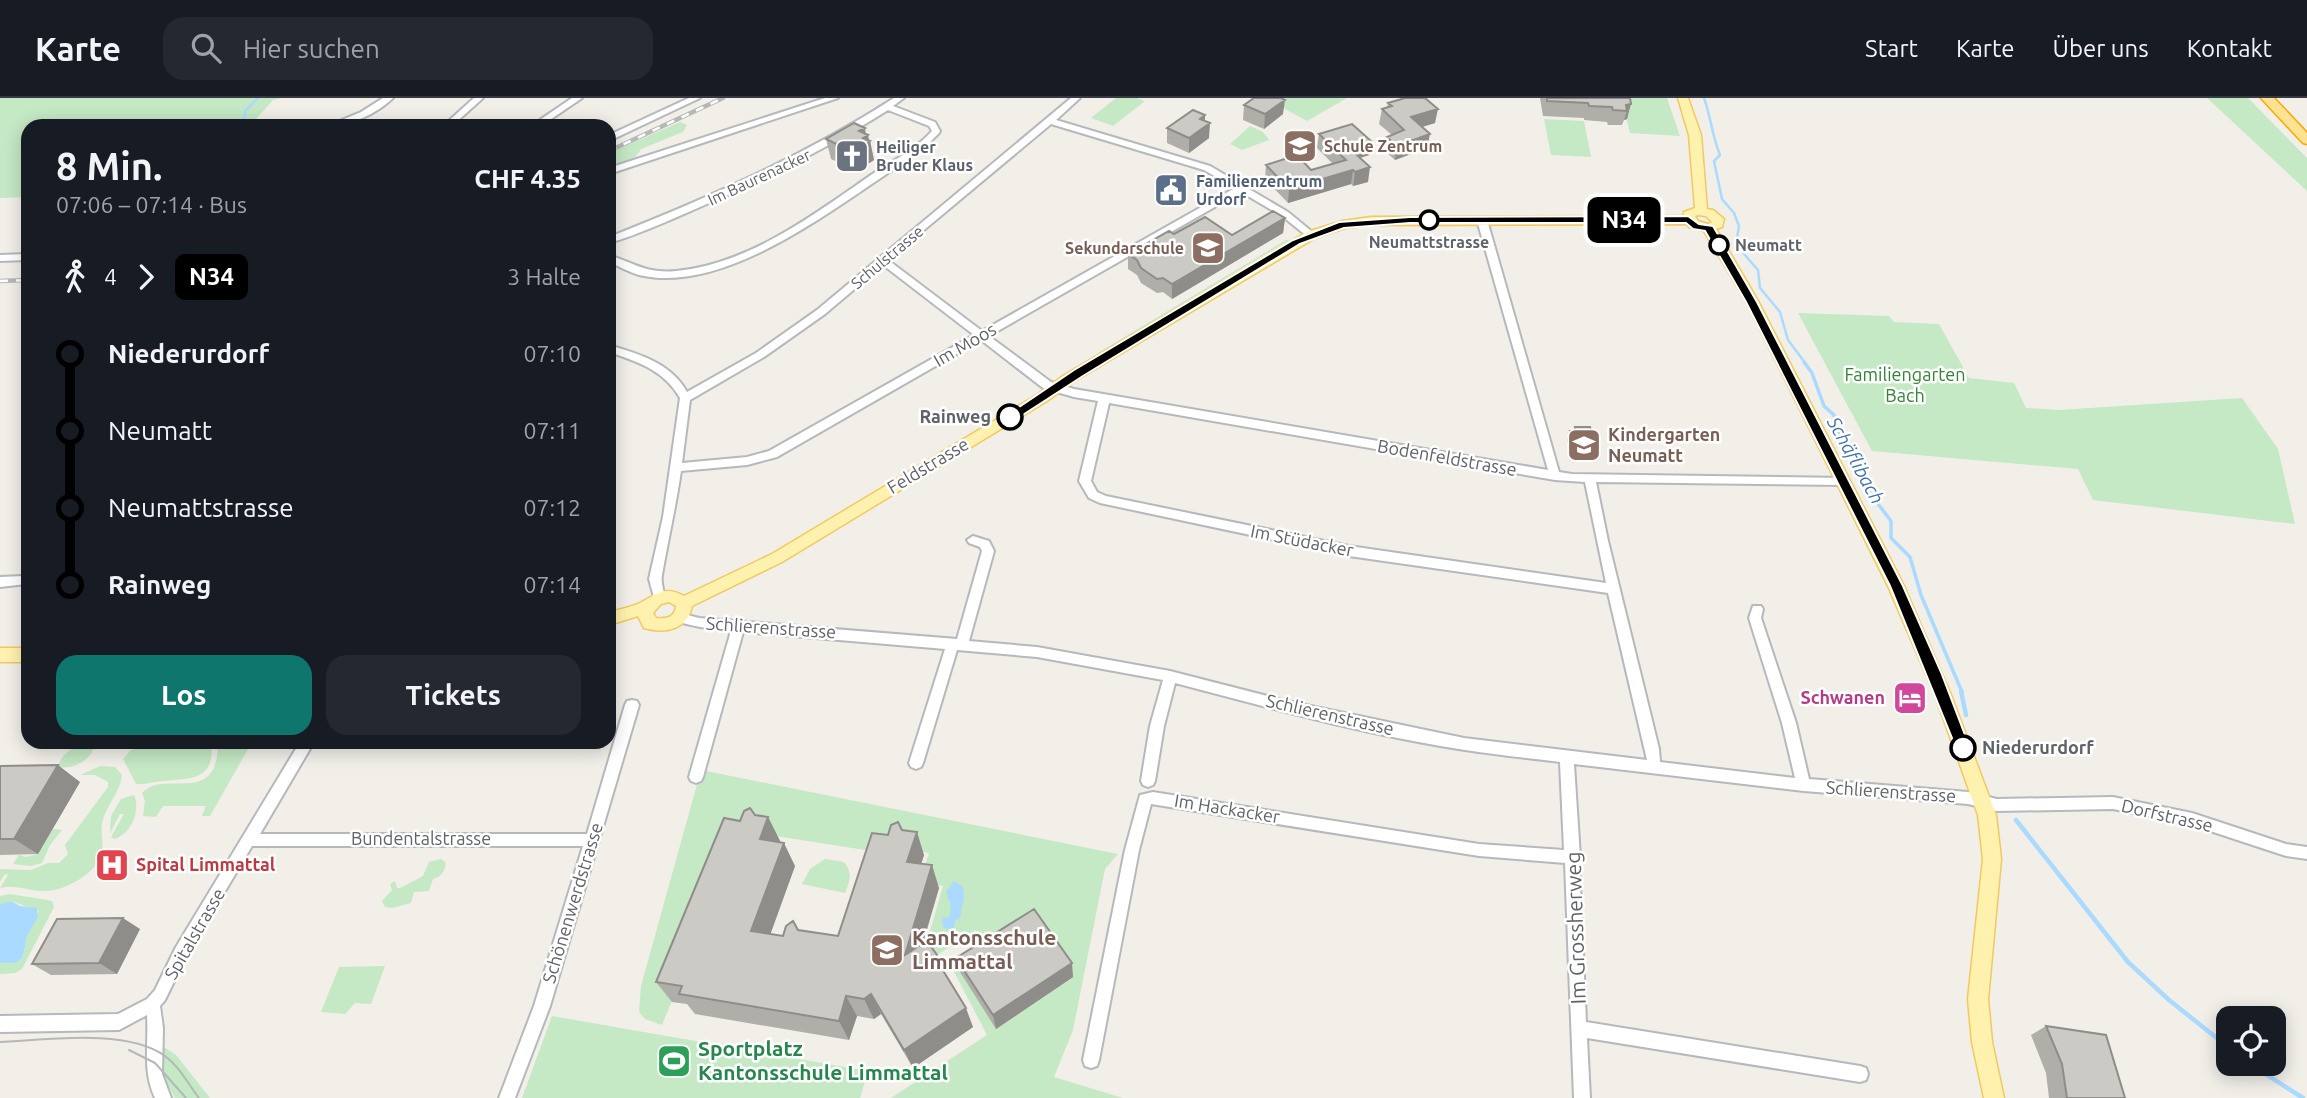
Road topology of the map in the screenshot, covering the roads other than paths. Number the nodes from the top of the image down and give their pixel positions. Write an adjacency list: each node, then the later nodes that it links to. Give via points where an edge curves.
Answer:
1 (389, 98): 12 (street)
2 (479, 98): 13 (street)
3 (578, 98): 14 (street)
4 (696, 98): 17 (street)
5 (834, 98): 19 (street)
6 (900, 98): 11 (street, Im Baurenacker)
7 (1076, 98): 15 (street, Schulstrasse)
8 (1683, 98): 21 (main road, via 1695,135)
9 (2267, 98): 18 (highway)
10 (2281, 98): 16 (highway)
11 (888, 107): 26 (street, Im Baurenacker, via 787,165); 30 (street, via 932,124 936,131 880,174 788,233 685,274 641,274)
12 (350, 119)
13 (455, 119)
14 (546, 119)
15 (1048, 120): 20 (street, via 1189,162); 29 (street, Schulstrasse)
16 (2307, 124)
17 (616, 135)
18 (2307, 139)
19 (616, 169)
20 (1242, 188): 25 (street); 31 (street, Im Moos)
21 (1700, 211): 23 (main road, via 1690,213); 24 (main road, via 1718,219 1718,224)
22 (1482, 220): 23 (main road, Feldstrasse); 25 (main road, Feldstrasse, via 1371,221); 37 (street)
23 (1688, 220): 24 (main road)
24 (1709, 228): 39 (main road)
25 (1311, 235): 33 (main road, Feldstrasse)
26 (616, 237)
27 (21, 257): 28 (street)
28 (0, 258)
29 (883, 261): 31 (street); 34 (street, Schulstrasse, via 798,329)
30 (616, 262)
31 (981, 336): 33 (street); 36 (street, Im Moos, via 773,454)
32 (616, 351): 34 (street, via 660,368 678,383)
33 (1056, 388): 35 (street, Bodenfeldstrasse); 46 (main road, Feldstrasse, via 777,558)
34 (685, 398): 36 (street)
35 (1104, 399): 37 (street, Bodenfeldstrasse); 43 (street, Im Stüdacker, via 1085,481 1093,495 1104,500 1349,551)
36 (677, 467): 44 (street)
37 (1555, 476): 38 (street, Bodenfeldstrasse)
38 (1590, 479): 39 (street, Bodenfeldstrasse); 43 (street)
39 (1843, 481): 62 (main road, via 1934,672)
40 (973, 540): 50 (street, via 985,544 988,551)
41 (0, 582): 42 (street)
42 (21, 582)
43 (1614, 589): 58 (street)
44 (652, 608): 46 (main road, via 676,597); 46 (main road, via 662,626); 47 (main road); 49 (main road)
45 (1757, 609): 61 (street, via 1755,618)
46 (682, 610): 48 (street, Schlierenstrasse, via 699,623)
47 (616, 617)
48 (739, 625): 50 (street, Schlierenstrasse); 59 (street)
49 (616, 626)
50 (957, 643): 53 (street, Schlierenstrasse); 57 (street)
51 (0, 655): 52 (main road)
52 (21, 655)
53 (1170, 676): 56 (street, Schlierenstrasse, via 1394,730); 60 (street)
54 (632, 705): 64 (street, Schönenwerdstrasse)
55 (303, 749): 63 (street, Spitalstrasse)
56 (1567, 757): 58 (street, Schlierenstrasse); 66 (street, Im Grossherweg)
57 (916, 763)
58 (1654, 767): 61 (street, Schlierenstrasse)
59 (696, 777)
60 (1148, 780)
61 (1804, 785): 62 (street, Schlierenstrasse)
62 (1982, 802): 65 (street, Dorfstrasse, via 2129,805); 75 (main road, via 1992,859 1978,1009)
63 (250, 840): 64 (street, Bundentalstrasse); 67 (street, Spitalstrasse)
64 (592, 840): 73 (street, Schönenwerdstrasse, via 542,1006)
65 (2307, 853)
66 (1573, 857): 69 (street, Im Grossherweg); 70 (street, Im Hackacker, via 1479,850 1145,799)
67 (152, 1004): 68 (street, via 119,1022); 72 (street, via 151,1063)
68 (0, 1024)
69 (1580, 1029): 71 (street); 74 (street, Im Grossherweg)
70 (1091, 1060)
71 (1860, 1073)
72 (163, 1098)
73 (507, 1098)
74 (1582, 1098)
75 (1994, 1098)

